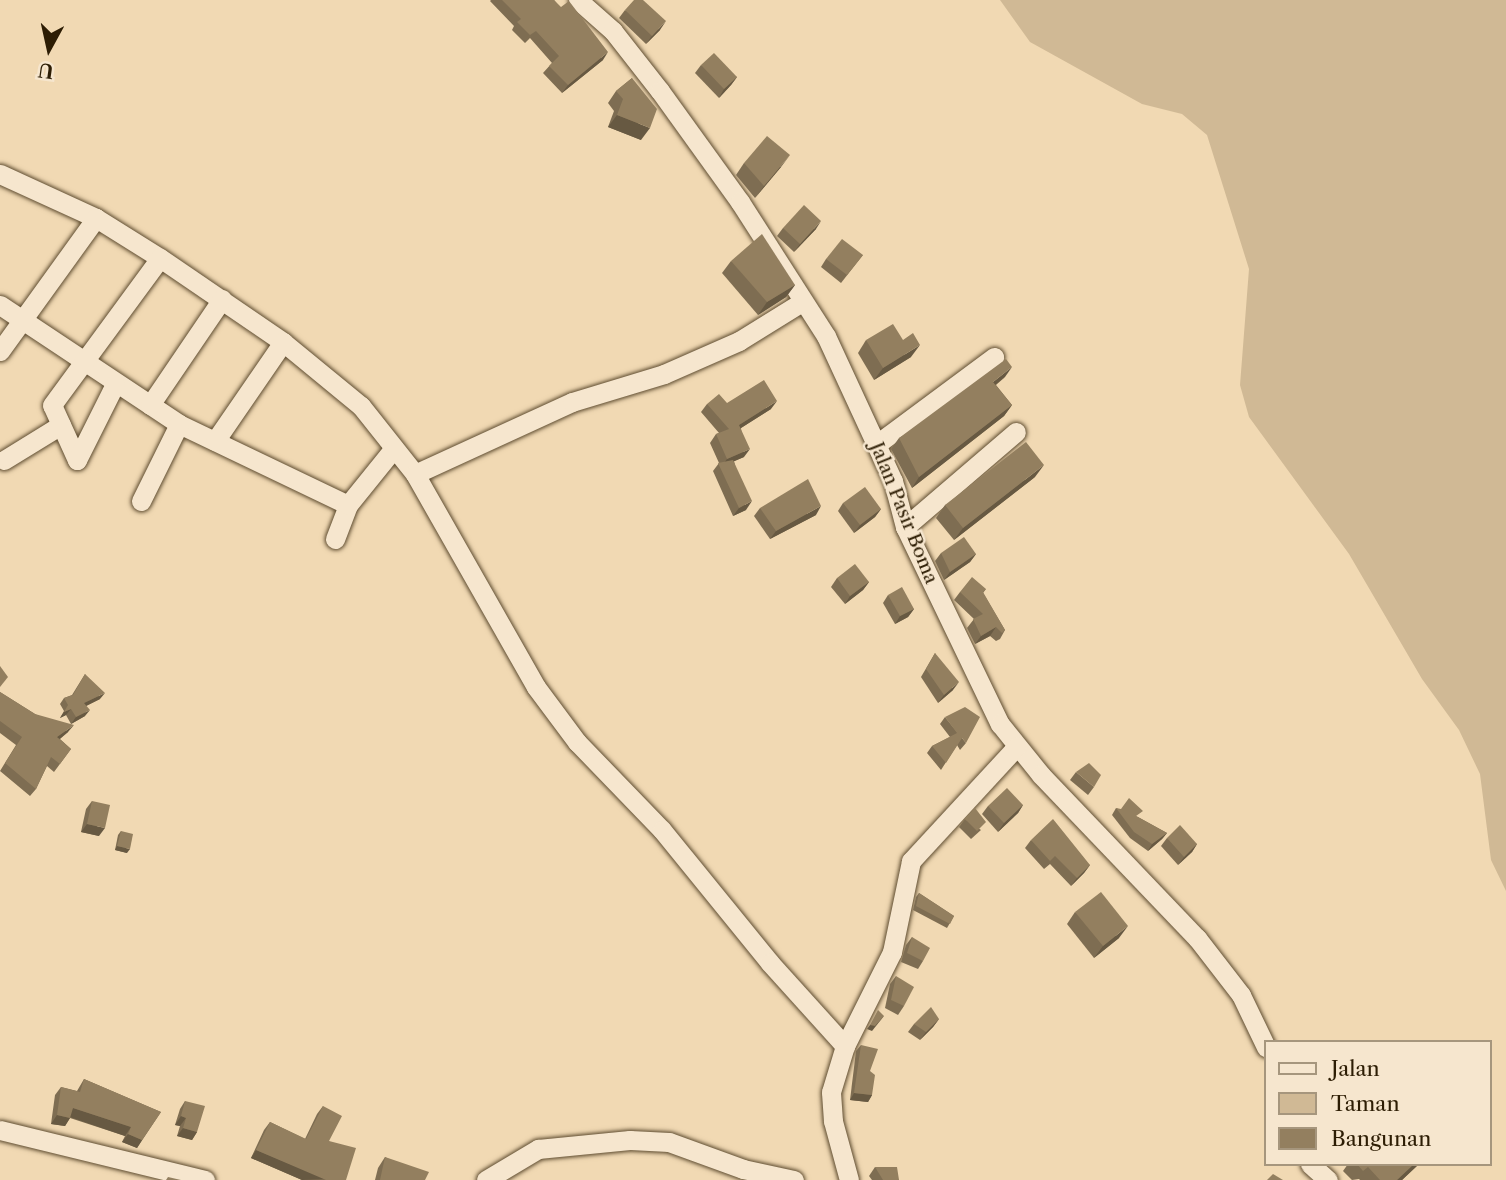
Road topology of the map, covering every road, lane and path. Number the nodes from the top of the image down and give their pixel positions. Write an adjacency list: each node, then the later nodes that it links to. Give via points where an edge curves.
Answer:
1 (579, 0): 6 (street, Jalan Pasir Boma, via 613,31 660,91 740,202)
2 (0, 174): 3 (street)
3 (96, 218): 4 (street); 8 (street)
4 (160, 258): 5 (street); 12 (street)
5 (222, 299): 9 (street); 14 (street)
6 (802, 302): 19 (street, Jalan Pasir Boma, via 827,336); 22 (street, via 739,341 664,374 572,402)
7 (0, 305): 8 (street)
8 (24, 320): 10 (street); 12 (street)
9 (283, 342): 18 (street); 20 (street, via 360,406)
10 (0, 351)
11 (994, 357): 19 (street)
12 (86, 363): 13 (street); 16 (street, via 52,405)
13 (115, 384): 14 (street); 16 (street, via 77,460)
14 (150, 405): 15 (street)
15 (179, 424): 18 (street); 23 (street)
16 (61, 425): 21 (street)
17 (1016, 432): 25 (street)
18 (215, 441): 24 (street)
19 (877, 444): 25 (street, Jalan Pasir Boma)
20 (394, 448): 22 (street); 24 (street)
21 (4, 460)
22 (415, 474): 29 (street, via 536,687 578,742 662,830 770,963)
23 (141, 501)
24 (348, 505): 26 (street)
25 (905, 527): 27 (street, Jalan Pasir Boma, via 1000,724)
26 (335, 539)
27 (1017, 746): 28 (street, Jalan Pasir Boma, via 1197,938 1241,995); 29 (street, via 911,861 892,952)
28 (1264, 1043)
29 (845, 1046): 35 (street, via 831,1105)
30 (0, 1130): 32 (street)
31 (1312, 1166): 36 (street)
32 (205, 1180)
33 (486, 1180): 34 (street, via 538,1149 629,1140 689,1147 743,1169)
34 (794, 1180)
35 (849, 1180)
36 (1328, 1180)

